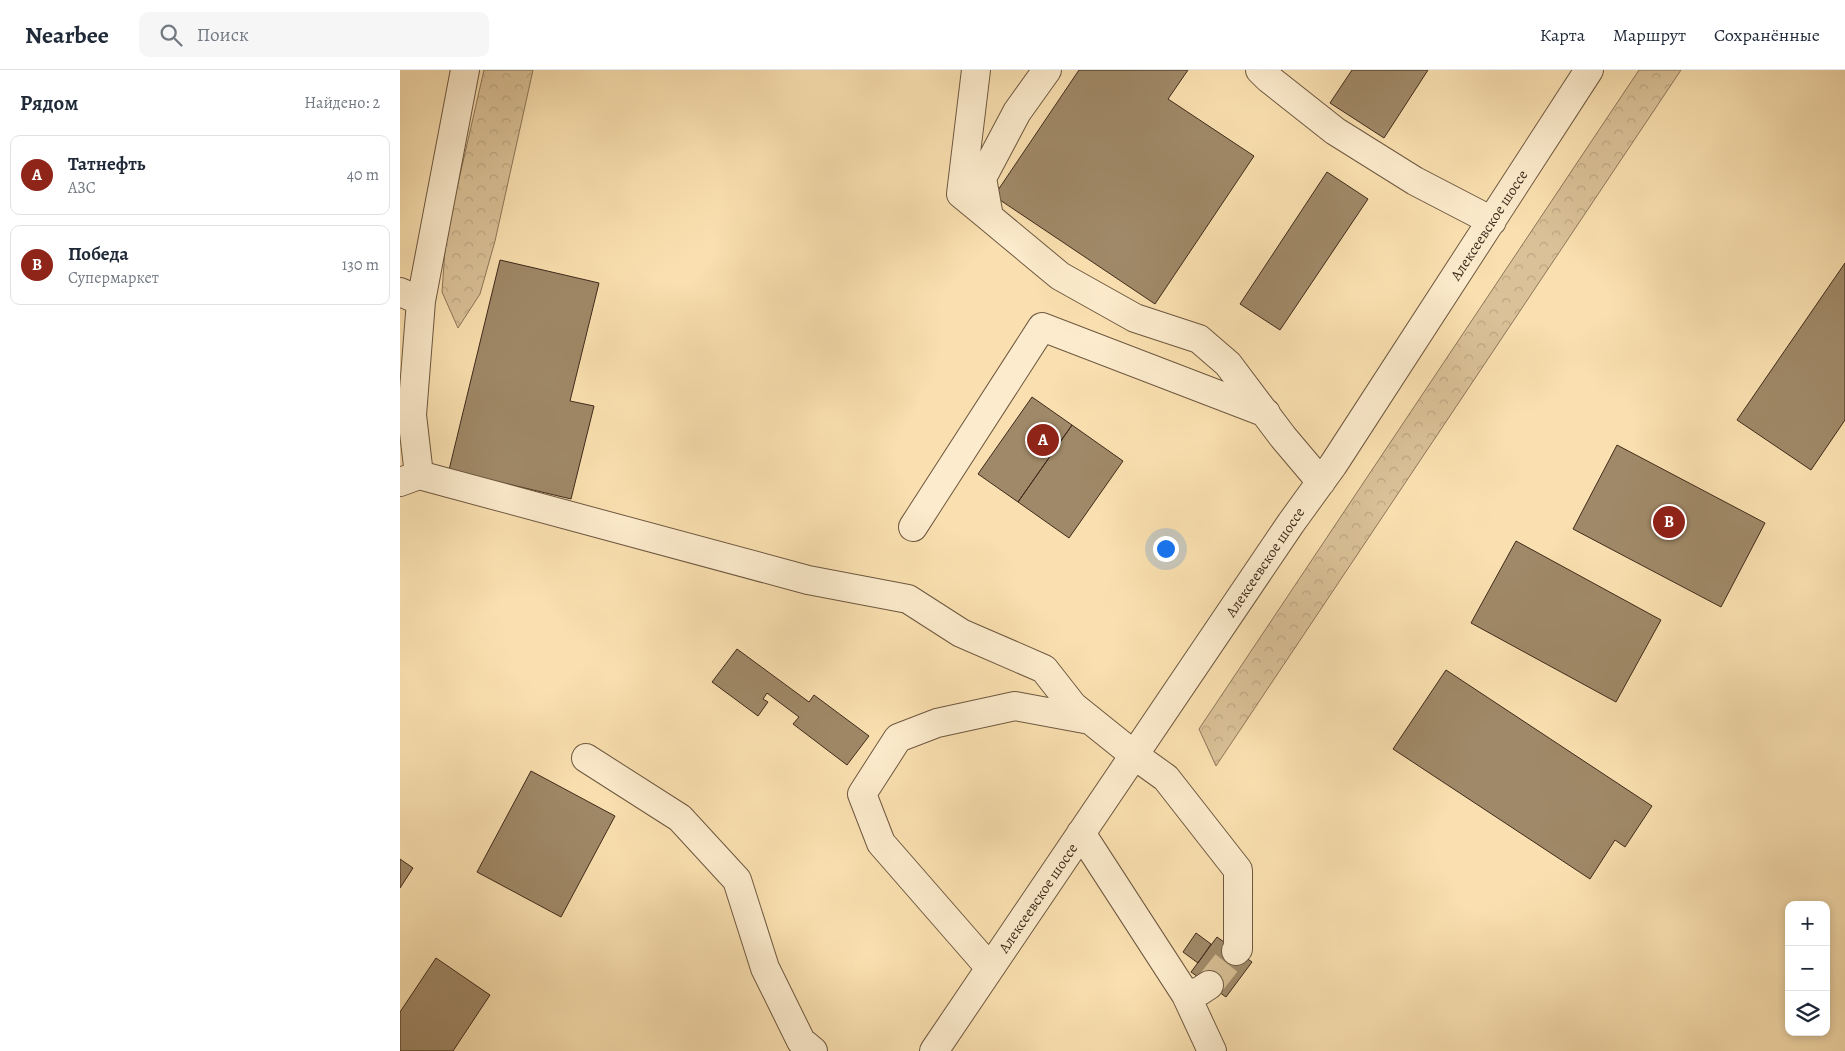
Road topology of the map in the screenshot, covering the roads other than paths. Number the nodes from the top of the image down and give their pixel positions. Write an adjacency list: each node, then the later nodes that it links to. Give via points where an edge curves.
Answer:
1 (465, 70): 8 (street)
2 (976, 70): 6 (street, via 961,194)
3 (1047, 70): 6 (street, via 1017,112 982,178)
4 (1260, 70): 7 (street, via 1335,131 1415,182)
5 (1589, 70): 7 (street, Алексеевское шоссе)
6 (989, 217): 9 (street, via 1060,276 1135,318 1199,339 1228,364)
7 (1492, 221): 11 (street, Алексеевское шоссе)
8 (411, 297): 10 (street)
9 (1266, 413): 11 (street); 12 (street, via 1042,327)
10 (410, 479): 13 (street, via 808,580 908,599 961,632 1044,668 1074,706)
11 (1321, 482): 14 (street, Алексеевское шоссе)
12 (913, 528)
13 (1090, 720): 14 (street); 18 (street, via 1015,706 937,723 898,738 862,794 881,844)
14 (1134, 755): 16 (street, Алексеевское шоссе); 17 (street, via 1166,778 1238,870)
15 (586, 758): 19 (street, via 680,818 737,880 765,968 801,1041)
16 (1081, 834): 18 (street, Алексеевское шоссе); 21 (street, via 1197,990)
17 (1236, 951)
18 (990, 968): 20 (street, Алексеевское шоссе)
19 (813, 1051)
20 (934, 1051)
21 (1212, 1051)

